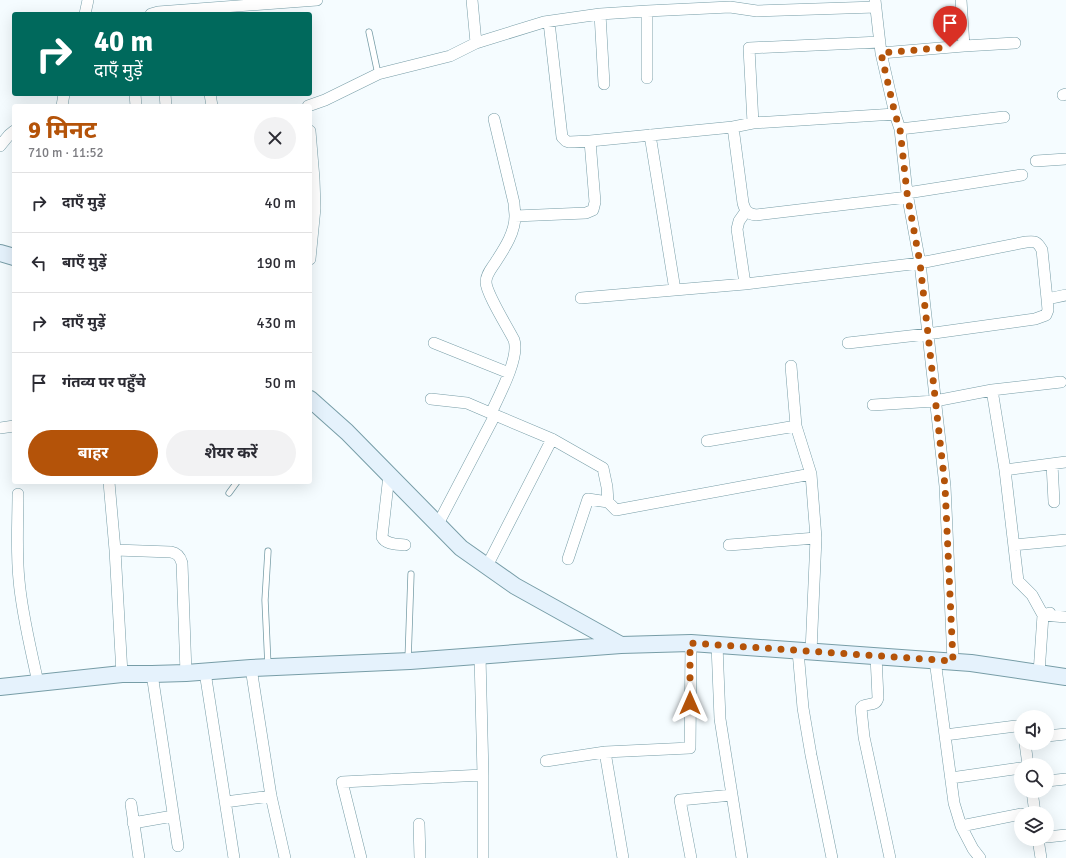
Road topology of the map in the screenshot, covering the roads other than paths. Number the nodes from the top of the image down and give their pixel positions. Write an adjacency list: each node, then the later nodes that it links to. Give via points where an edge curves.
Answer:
1 (88, 0): 8 (street)
2 (317, 0): 5 (street)
3 (472, 0): 13 (street)
4 (961, 0): 15 (street)
5 (288, 1): 9 (street)
6 (875, 3): 7 (street, via 757,11 730,8); 16 (street)
7 (647, 11): 10 (street); 18 (street)
8 (85, 12)
9 (158, 12)
10 (600, 14): 11 (street); 19 (street)
11 (550, 22): 13 (street); 29 (street, via 562,137 566,142)
12 (369, 32): 17 (lane)
13 (476, 43): 17 (street, via 450,56)
14 (1015, 43): 15 (street)
15 (964, 46): 16 (street)
16 (881, 47): 21 (street); 24 (street, via 749,48)
17 (378, 74): 20 (street)
18 (647, 78)
19 (604, 84)
20 (312, 105)
21 (895, 114): 24 (street); 26 (street)
22 (1004, 117): 26 (street)
23 (494, 119): 37 (street)
24 (754, 123): 25 (street)
25 (733, 127): 28 (street); 36 (street)
26 (900, 129): 35 (street)
27 (12, 133): 30 (street)
28 (650, 135): 29 (street); 43 (street)
29 (590, 141): 37 (street, via 595,202 593,210 586,213)
30 (0, 146)
31 (312, 154): 38 (street, via 315,208)
32 (1066, 159): 33 (street)
33 (1036, 161)
34 (1022, 175): 35 (street)
35 (907, 195): 36 (street, via 756,215); 41 (street)
36 (746, 211): 42 (street, via 739,221 738,229)
37 (515, 216): 51 (street, via 508,242 486,278 490,296 516,344)
38 (312, 239)
39 (0, 253): 40 (street)
40 (12, 256)
41 (920, 263): 42 (street); 46 (street, via 1034,241 1042,250); 47 (street)
42 (745, 284): 43 (street)
43 (675, 290): 45 (street)
44 (1066, 295): 46 (street)
45 (580, 298)
46 (1047, 299): 47 (street, via 1048,310 1046,315 1041,317)
47 (927, 334): 49 (street); 56 (street)
48 (434, 343): 51 (street)
49 (848, 343)
50 (791, 366): 60 (street)
51 (509, 373): 58 (street)
52 (1061, 382): 53 (street)
53 (992, 390): 56 (street); 66 (street)
54 (431, 399): 58 (street, via 468,403)
55 (312, 401): 67 (street)
56 (935, 401): 57 (street); 97 (street, via 945,486)
57 (873, 405)
58 (493, 414): 62 (street); 75 (street)
59 (12, 426): 61 (street)
60 (796, 426): 63 (street); 68 (street)
61 (0, 428)
62 (552, 439): 73 (street, via 603,468); 84 (street)
63 (707, 441)
64 (1066, 462): 65 (street)
65 (1052, 464): 66 (street); 74 (street)
66 (1005, 470): 79 (street)
67 (389, 474): 75 (street); 80 (street, via 382,537 386,543)
68 (811, 474): 73 (street, via 616,510); 76 (street)
69 (109, 484): 81 (street)
70 (236, 484): 71 (lane)
71 (229, 493)
72 (18, 494): 106 (street, via 19,580)
73 (608, 502): 83 (street, via 588,499)
74 (1054, 502)
75 (438, 524): 84 (street, via 461,548)
76 (816, 538): 78 (street); 92 (street)
77 (1066, 540): 79 (street)
78 (729, 545)
79 (1014, 545): 87 (street, via 1018,581 1032,595)
80 (405, 546)
81 (115, 550): 101 (street, via 171,552 180,557); 103 (street)
82 (268, 551): 98 (lane, via 265,600)
83 (568, 559)
84 (487, 566): 90 (street, via 515,586)
85 (411, 574): 96 (lane)
86 (1066, 611): 87 (street)
87 (1043, 615): 88 (street); 102 (street)
88 (1066, 617)
89 (690, 643): 90 (street); 91 (street); 112 (street, via 690,748)
90 (621, 645): 93 (street)
91 (717, 645): 92 (street); 119 (street, via 720,719)
92 (805, 651): 94 (street); 141 (street, via 803,708 810,755)
93 (480, 656): 96 (street); 115 (street)
94 (876, 656): 95 (street); 142 (street, via 878,698 875,704 861,708 864,736)
95 (935, 660): 97 (street); 109 (street)
96 (408, 661): 98 (street)
97 (953, 661): 102 (street)
98 (268, 667): 99 (street)
99 (251, 668): 100 (street); 120 (street)
100 (205, 672): 101 (street); 121 (street)
101 (186, 673): 104 (street)
102 (1039, 673): 105 (street)
103 (122, 674): 104 (street); 106 (street)
104 (152, 674): 124 (street)
105 (1066, 677)
106 (38, 683): 107 (street)
107 (0, 687)
108 (1014, 726): 109 (street)
109 (945, 734): 116 (street)
110 (1066, 734): 111 (street)
111 (1054, 735)
112 (605, 752): 113 (street); 138 (street)
113 (546, 761)
114 (1014, 769): 116 (street)
115 (483, 775): 135 (street, via 342,782); 137 (street)
116 (951, 778): 127 (street, via 954,803)
117 (1066, 779): 118 (street)
118 (1054, 780)
119 (732, 794): 139 (street, via 680,800); 140 (street)
120 (271, 796): 121 (street); 134 (street)
121 (225, 802): 133 (street)
122 (130, 804): 125 (street)
123 (1014, 815): 127 (street)
124 (173, 816): 125 (street); 130 (street)
125 (133, 823): 132 (street)
126 (419, 824): 136 (street)
127 (961, 826): 143 (street)
128 (1066, 835): 129 (street)
129 (1054, 836)
130 (178, 846)
131 (1039, 846): 144 (street)
132 (139, 858)
133 (234, 858)
134 (284, 858)
135 (361, 858)
136 (420, 858)
137 (483, 858)
138 (623, 858)
139 (690, 858)
140 (742, 858)
141 (832, 858)
142 (890, 858)
143 (980, 858)
144 (1041, 858)

